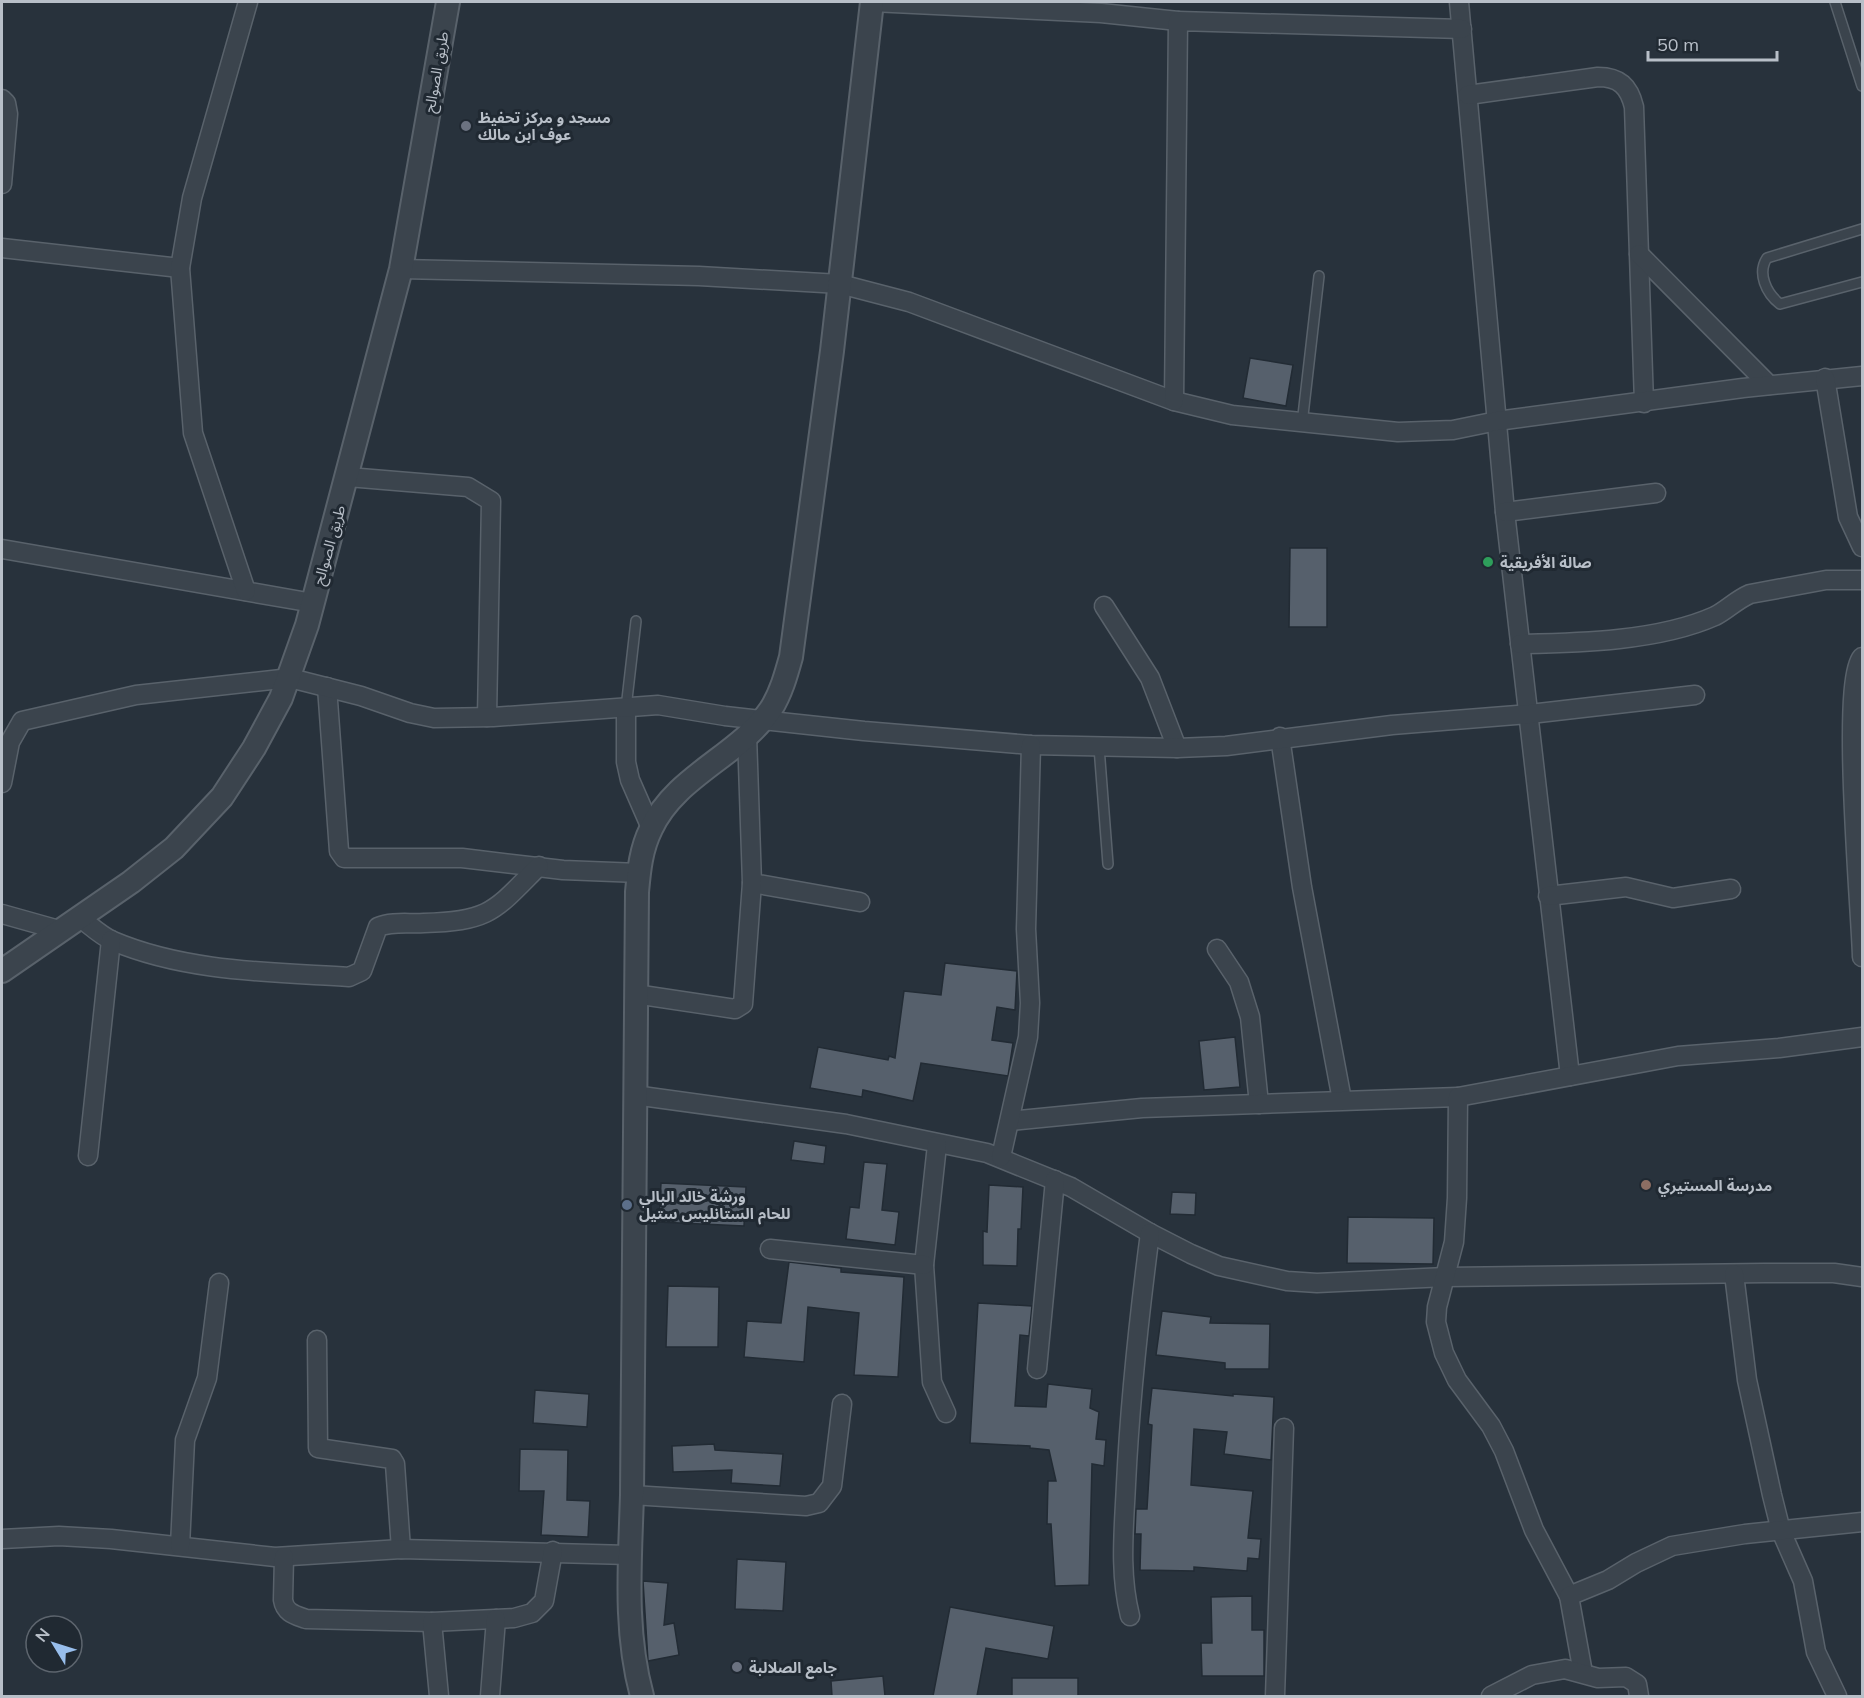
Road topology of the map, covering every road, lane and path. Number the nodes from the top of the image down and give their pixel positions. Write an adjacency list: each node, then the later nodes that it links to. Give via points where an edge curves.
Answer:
1 (248, 2): 16 (street, via 192,198)
2 (448, 2): 17 (street, طريق الصوالح)
3 (872, 2): 6 (street); 20 (street)
4 (1459, 2): 8 (street)
5 (1835, 2): 9 (lane)
6 (1101, 8): 7 (street)
7 (1178, 21): 8 (street); 24 (street)
8 (1462, 29): 10 (street)
9 (1863, 86)
10 (1468, 94): 15 (street, via 1598,77 1611,77 1627,87 1634,107); 26 (street)
11 (2, 99): 12 (street, via 9,114)
12 (2, 184)
13 (1863, 229): 19 (lane, via 1767,258 1762,265 1769,295 1780,304)
14 (2, 248): 16 (street)
15 (1639, 254): 23 (street); 25 (street)
16 (180, 268): 34 (street, via 193,433)
17 (401, 269): 20 (street, via 699,276); 28 (street, طريق الصوالح)
18 (1320, 276): 27 (lane)
19 (1863, 282)
20 (840, 284): 24 (street, via 940,313); 46 (street, via 791,657 778,695)
21 (1863, 376): 22 (street)
22 (1825, 378): 23 (street); 31 (street, via 1848,517)
23 (1769, 385): 25 (street)
24 (1174, 401): 27 (street, via 1232,415)
25 (1644, 403): 26 (street)
26 (1497, 421): 27 (street, via 1425,433); 30 (street)
27 (1302, 423)
28 (348, 477): 35 (street, طريق الصوالح); 45 (street, via 468,487 491,501)
29 (1656, 493): 30 (street)
30 (1505, 512): 38 (street)
31 (1863, 547)
32 (2, 549): 34 (street)
33 (1863, 580): 38 (street, via 1826,580 1750,594 1716,615 1653,633 1571,644)
34 (246, 591): 35 (street)
35 (313, 603): 40 (street, طريق الصوالح)
36 (1104, 606): 52 (street, via 1150,678)
37 (636, 621): 43 (lane)
38 (1520, 644): 44 (street)
39 (1863, 657): 48 (street, via 1856,669)
40 (290, 678): 41 (street); 53 (street, via 136,695 22,721 10,742); 64 (street, طريق الصوالح, via 254,748 208,813 174,848)
41 (327, 687): 45 (street, via 426,717); 56 (street, via 341,856 462,858)
42 (1695, 695): 44 (street)
43 (626, 708): 45 (street); 46 (street, via 658,705); 54 (street, via 626,762)
44 (1530, 714): 49 (street); 61 (street)
45 (487, 717)
46 (764, 719): 47 (street); 50 (street)
47 (747, 735): 54 (street, via 686,786); 58 (street)
48 (1857, 736): 60 (street)
49 (1280, 737): 52 (street, via 1226,746); 75 (street, via 1302,887)
50 (1031, 745): 51 (street); 77 (street, via 1026,929 1028,1037)
51 (1099, 747): 52 (street); 55 (lane)
52 (1178, 748)
53 (2, 783)
54 (651, 828): 57 (street)
55 (1108, 864)
56 (539, 866): 57 (street); 66 (street, via 485,915 460,922 378,927 362,971 349,977 208,966 154,955)
57 (639, 873): 70 (street)
58 (752, 883): 62 (street); 70 (street, via 743,1004 735,1009)
59 (1731, 889): 61 (street, via 1673,898 1626,887)
60 (1861, 892): 68 (street)
61 (1548, 896): 72 (street)
62 (860, 902)
63 (2, 914): 65 (street)
64 (79, 917): 65 (street, طريق الصوالح); 66 (street)
65 (59, 930): 69 (street, طريق الصوالح)
66 (111, 940): 79 (street)
67 (1217, 949): 76 (street, via 1239,982 1250,1017)
68 (1863, 957)
69 (2, 971)
70 (635, 994): 73 (street)
71 (1863, 1037): 72 (street, via 1678,1056)
72 (1570, 1076): 74 (street)
73 (634, 1095): 78 (street, via 846,1124); 94 (street)
74 (1458, 1097): 75 (street); 86 (street, via 1457,1198 1454,1242)
75 (1342, 1100): 76 (street)
76 (1259, 1104): 77 (street, via 1142,1108)
77 (1010, 1121): 80 (street)
78 (937, 1145): 80 (street, via 964,1147); 84 (street)
79 (88, 1156)
80 (1000, 1157): 81 (street)
81 (1055, 1180): 82 (street); 90 (street)
82 (1150, 1233): 86 (street, via 1219,1266 1287,1281 1328,1283); 104 (street, via 1137,1326 1128,1446 1122,1563)
83 (770, 1249): 84 (street)
84 (924, 1265): 92 (street, via 932,1382)
85 (1734, 1274): 86 (street); 87 (street, via 1834,1273); 96 (street, via 1747,1380)
86 (1446, 1276): 103 (street, via 1436,1322 1444,1353 1456,1380 1495,1434 1534,1530)
87 (1863, 1277)
88 (219, 1283): 98 (street, via 207,1378 185,1440)
89 (317, 1340): 99 (street, via 318,1448 392,1459)
90 (1036, 1369)
91 (842, 1404): 94 (street, via 832,1486 819,1503 806,1506)
92 (946, 1413)
93 (1284, 1428): 111 (street)
94 (632, 1496): 101 (street)
95 (1863, 1522): 96 (street)
96 (1781, 1531): 103 (street, via 1672,1546); 114 (street, via 1803,1581 1816,1652)
97 (2, 1539): 98 (street, via 59,1536)
98 (180, 1546): 102 (street)
99 (401, 1549): 100 (street); 102 (street)
100 (553, 1551): 101 (street); 105 (street, via 544,1601 532,1613)
101 (629, 1555): 110 (street, via 630,1635)
102 (284, 1557): 106 (street, via 283,1600 290,1613 306,1619)
103 (1569, 1596): 107 (street)
104 (1130, 1616)
105 (496, 1618): 106 (street); 109 (street)
106 (432, 1622): 108 (street)
107 (1583, 1673): 112 (street, via 1565,1669 1532,1675); 113 (street, via 1598,1678 1626,1677 1636,1684)
108 (439, 1696)
109 (490, 1696)
110 (642, 1696)
111 (1275, 1696)
112 (1491, 1696)
113 (1639, 1696)
114 (1837, 1696)

